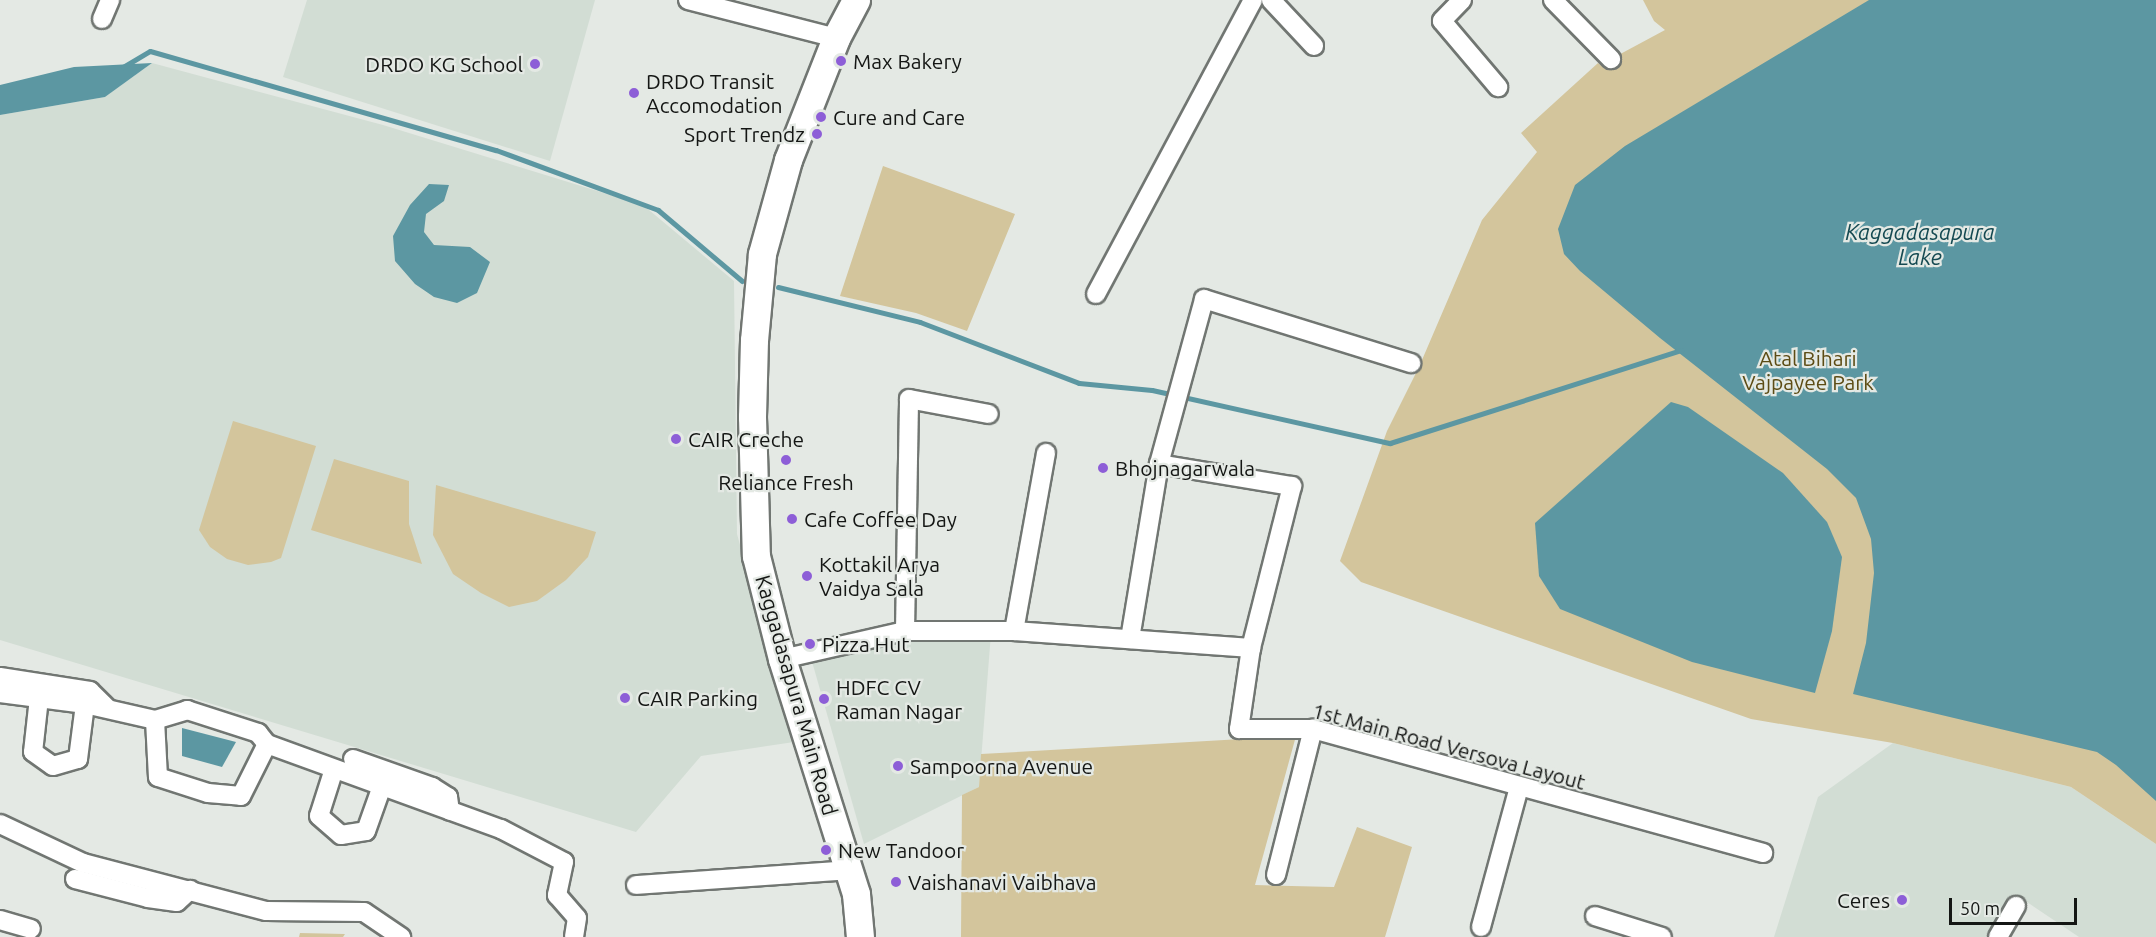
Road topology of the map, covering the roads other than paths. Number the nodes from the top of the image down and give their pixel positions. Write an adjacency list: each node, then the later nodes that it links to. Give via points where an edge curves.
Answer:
1 (110, 0): 8 (street)
2 (688, 0): 9 (street)
3 (856, 0): 9 (main road, Kaggadasapura Main Road)
4 (1253, 0): 13 (street)
5 (1271, 0): 10 (street)
6 (1462, 0): 12 (street, via 1442,21)
7 (1553, 0): 11 (street)
8 (102, 19)
9 (836, 38): 22 (main road, Kaggadasapura Main Road, via 788,160 762,254 757,311 753,417 756,556)
10 (1314, 46)
11 (1611, 59)
12 (1498, 87)
13 (1096, 294)
14 (1411, 363): 17 (street, via 1204,299)
15 (989, 414): 18 (street, via 909,399)
16 (1046, 453): 19 (street)
17 (1159, 464): 20 (street); 21 (street, via 1292,486)
18 (905, 631): 19 (street); 22 (street)
19 (1014, 631): 20 (street)
20 (1130, 639): 21 (street)
21 (1251, 648): 29 (street, 1st Main Road Versova Layout, via 1239,729)
22 (782, 659): 38 (main road, Kaggadasapura Main Road)
23 (0, 677): 27 (street, via 90,692)
24 (0, 693): 25 (street)
25 (39, 698): 26 (street); 26 (street, via 33,752 53,766 78,759)
26 (86, 704): 27 (street)
27 (108, 709): 28 (street)
28 (155, 720): 30 (street, via 187,710 258,733); 30 (street, via 159,777 208,793 241,796)
29 (1313, 729): 34 (street, 1st Main Road Versova Layout); 39 (street)
30 (267, 744): 32 (street)
31 (353, 759): 35 (street, via 432,787 448,797)
32 (334, 769): 33 (street); 33 (street, via 319,816 341,835 366,831)
33 (382, 786): 35 (street)
34 (1519, 786): 37 (street, 1st Main Road Versova Layout); 46 (street)
35 (450, 811): 49 (street, via 501,829 564,862 556,895 578,918)
36 (0, 824): 42 (street, via 82,863)
37 (1763, 853)
38 (849, 870): 41 (street); 50 (main road, Kaggadasapura Main Road, via 856,894)
39 (1276, 875)
40 (75, 879): 42 (street, via 177,902)
41 (636, 885)
42 (190, 890): 48 (street, via 266,911 364,912)
43 (2016, 906): 52 (street)
44 (1595, 916): 51 (street)
45 (0, 921): 47 (street)
46 (1481, 927)
47 (31, 929)
48 (402, 937)
49 (574, 937)
50 (860, 937)
51 (1662, 937)
52 (1998, 937)

